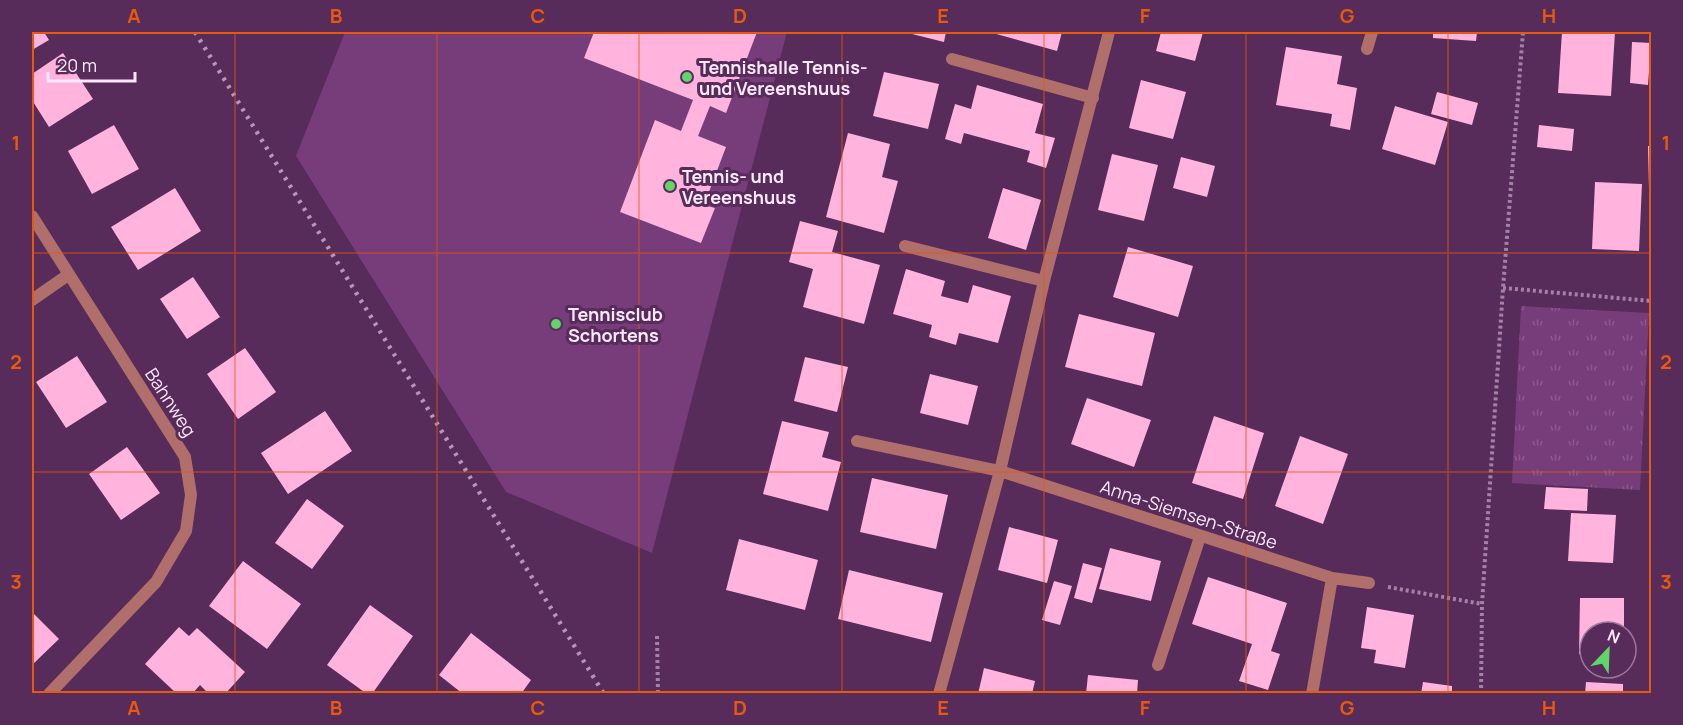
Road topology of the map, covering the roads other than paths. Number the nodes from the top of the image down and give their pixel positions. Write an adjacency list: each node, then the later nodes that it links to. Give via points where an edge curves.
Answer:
1 (1109, 32): 5 (street)
2 (1372, 32): 3 (street)
3 (1367, 49)
4 (952, 59): 5 (street)
5 (1093, 98): 9 (street)
6 (32, 216): 8 (street, Bahnweg)
7 (905, 246): 9 (street)
8 (68, 275): 10 (street); 17 (street, Bahnweg, via 185,457 191,495 186,531 156,582)
9 (1044, 281): 12 (street)
10 (32, 300)
11 (857, 441): 12 (street, Anna-Siemsen-Straße)
12 (1000, 471): 13 (street, Anna-Siemsen-Straße); 18 (street)
13 (1200, 537): 14 (street, Anna-Siemsen-Straße); 16 (street)
14 (1332, 578): 15 (street, Anna-Siemsen-Straße); 19 (street)
15 (1369, 584)
16 (1158, 666)
17 (49, 693)
18 (939, 693)
19 (1312, 693)

